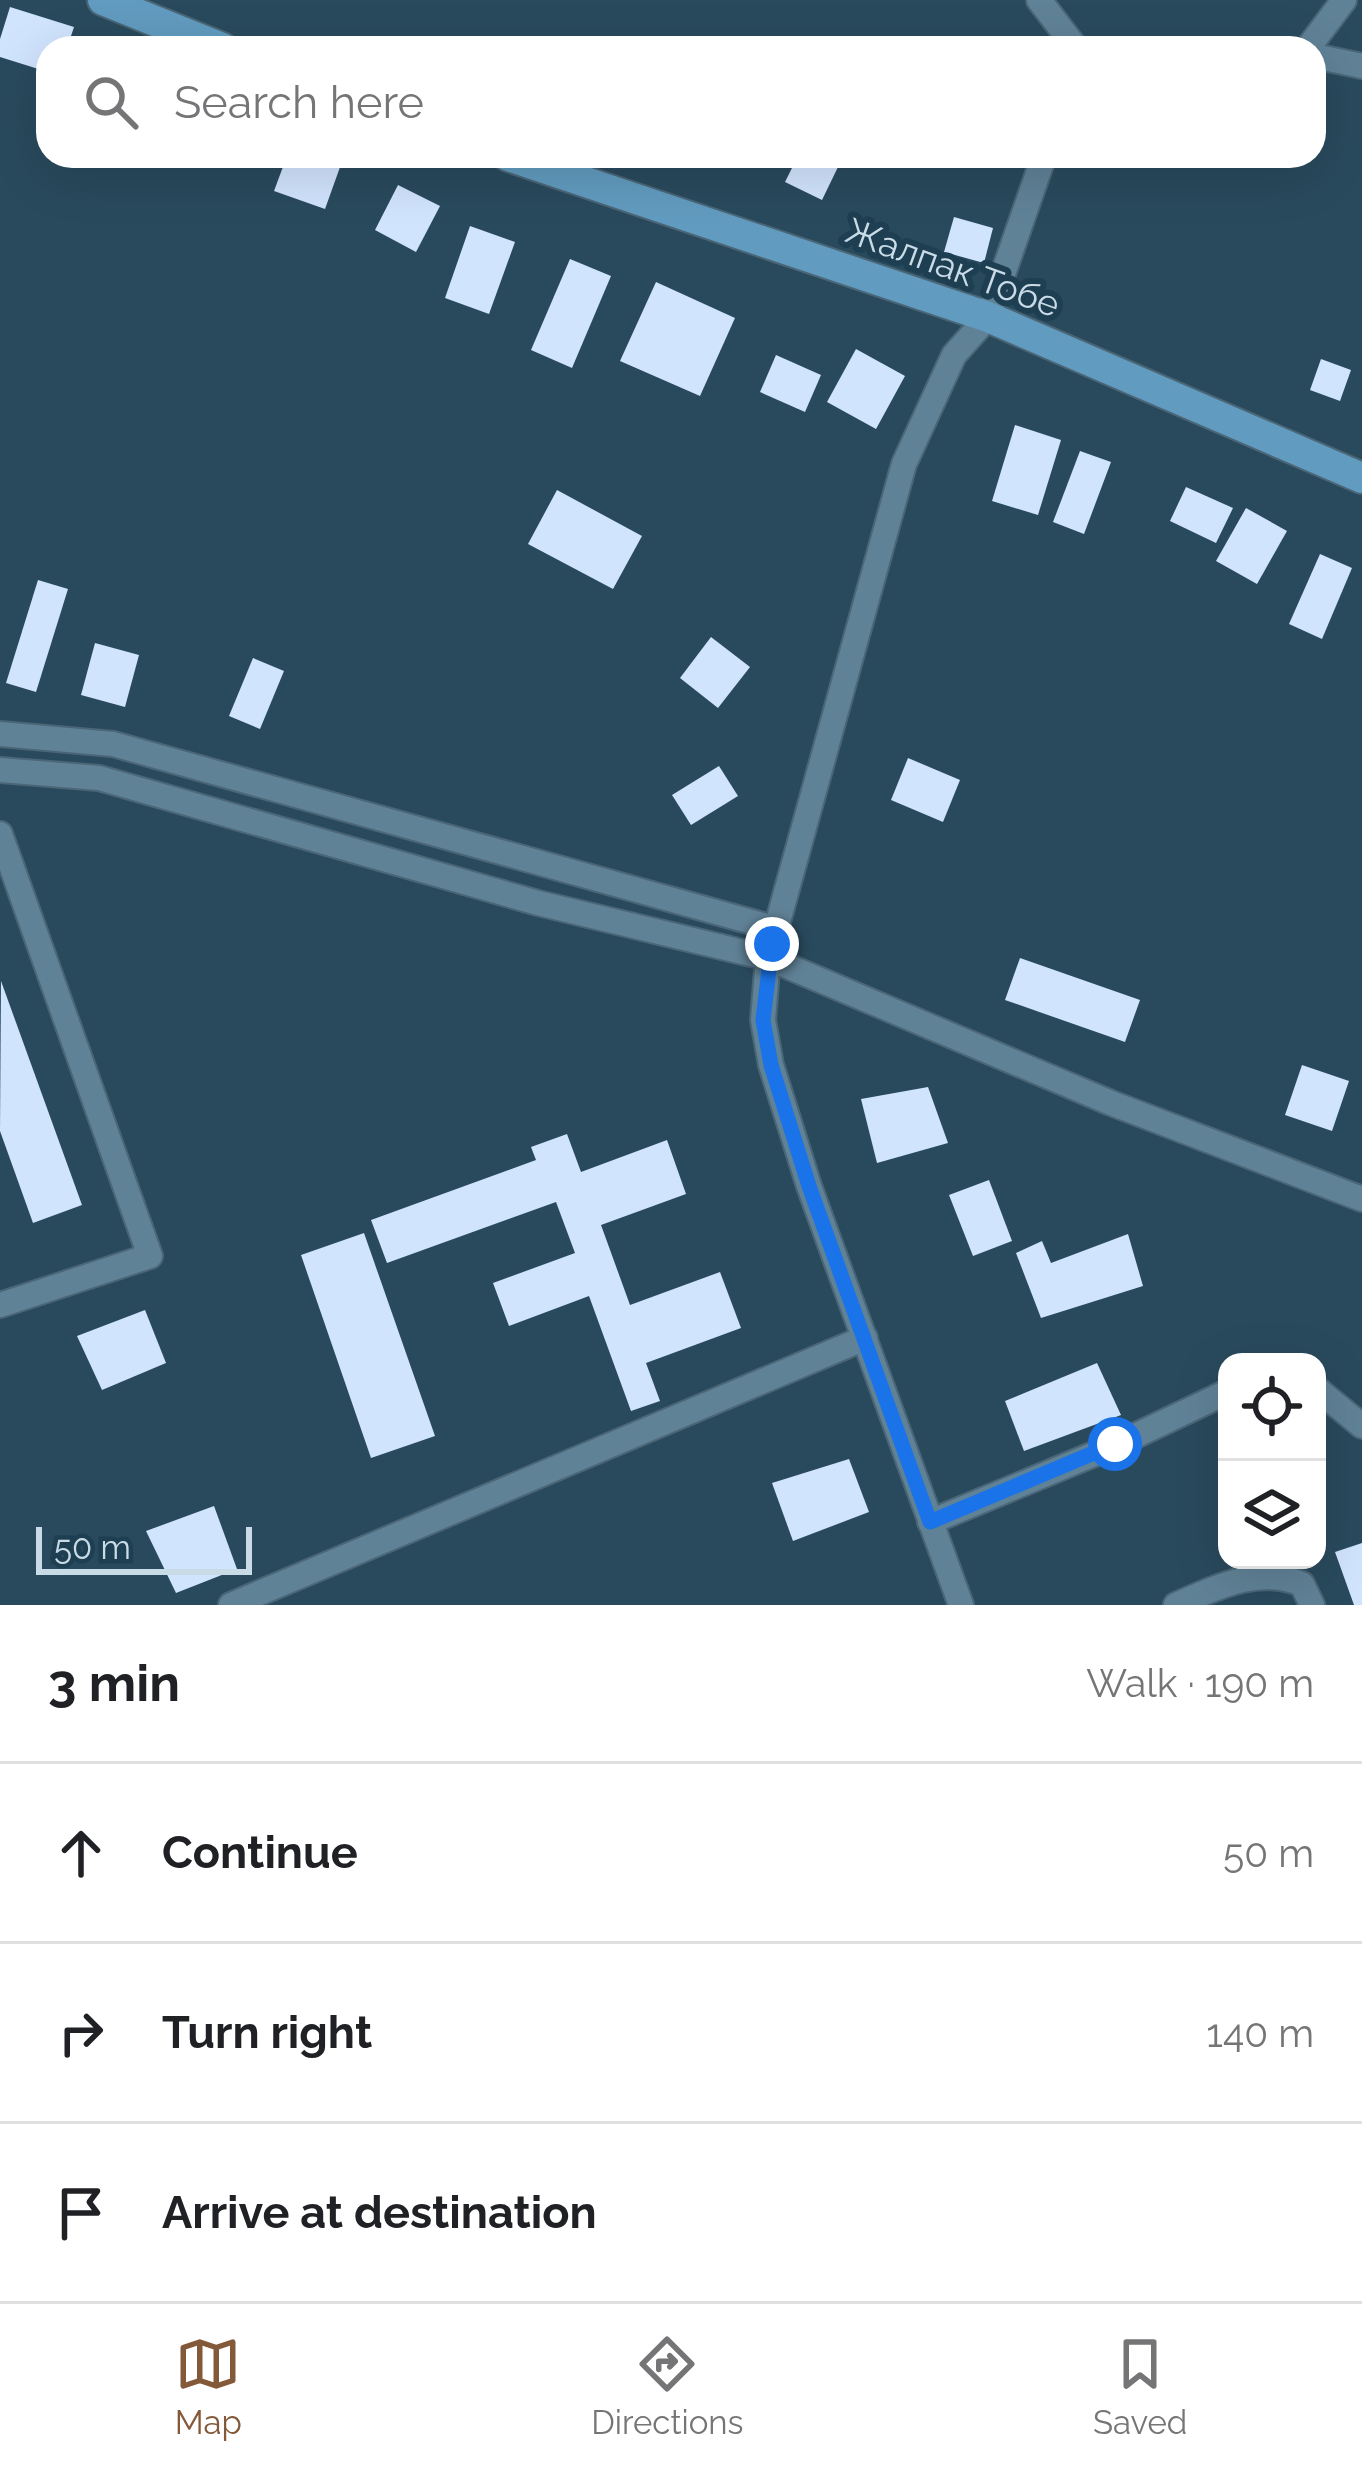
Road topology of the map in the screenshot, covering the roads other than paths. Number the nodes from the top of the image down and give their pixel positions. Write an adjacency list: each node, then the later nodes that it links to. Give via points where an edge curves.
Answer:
1 (104, 0): 4 (main road)
2 (1039, 0): 5 (street)
3 (1344, 0): 6 (street)
4 (192, 36)
5 (1067, 36)
6 (1317, 36)
7 (1326, 58): 8 (street)
8 (1362, 66)
9 (544, 168): 11 (main road, Жалпак Тобе)
10 (1040, 168): 11 (street)
11 (988, 316): 12 (main road, Жалпак Тобе); 16 (street, via 954,355 904,464)
12 (1362, 478)
13 (0, 734): 16 (street, via 113,744)
14 (0, 770): 17 (street, via 99,778)
15 (0, 834): 19 (street, via 150,1256)
16 (777, 928): 17 (street)
17 (768, 958): 18 (street); 20 (street, via 763,1020 771,1065)
18 (1362, 1199)
19 (0, 1305)
20 (865, 1338): 24 (street); 25 (street)
21 (1218, 1396): 24 (street)
22 (1326, 1396): 23 (street)
23 (1362, 1426)
24 (930, 1522): 26 (street)
25 (231, 1605)
26 (961, 1605)
27 (1176, 1605): 28 (street, via 1225,1583 1277,1574 1302,1585)
28 (1312, 1605)

